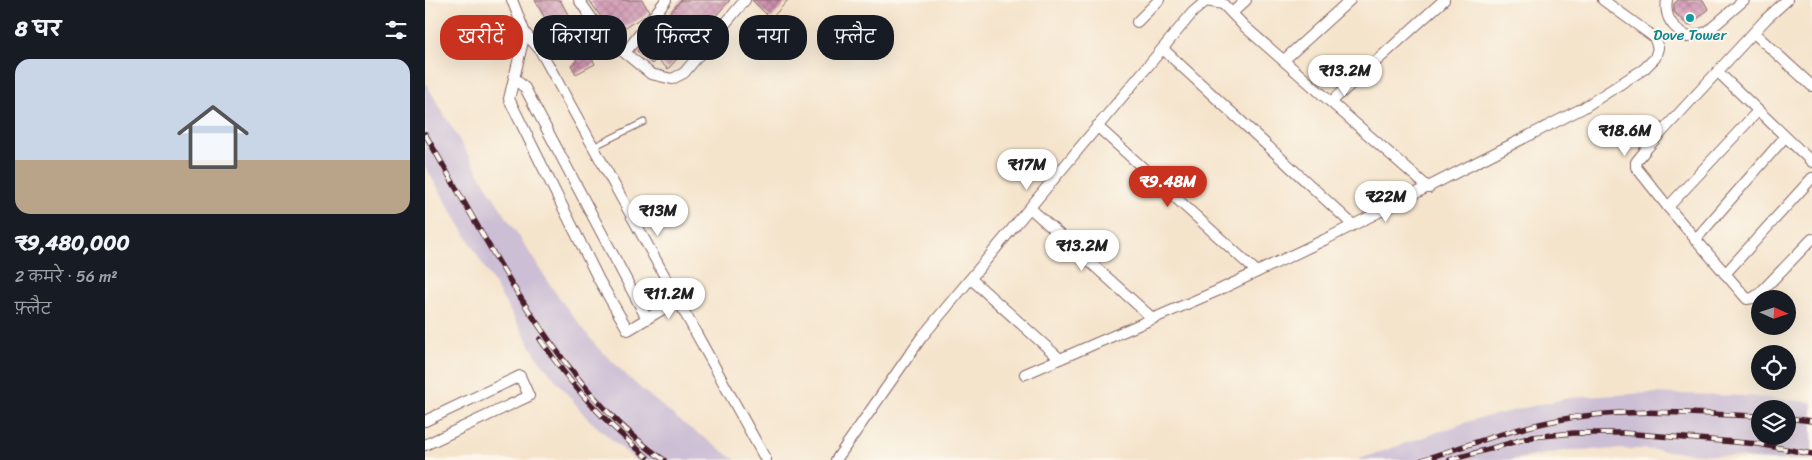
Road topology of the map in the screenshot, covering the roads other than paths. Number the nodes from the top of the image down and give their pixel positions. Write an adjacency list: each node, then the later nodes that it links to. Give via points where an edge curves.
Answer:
1 (512, 0): 18 (street)
2 (579, 0): 16 (street)
3 (651, 0): 14 (street)
4 (666, 0): 14 (street)
5 (745, 0): 22 (street, via 679,76 661,78 651,74)
6 (1159, 0): 17 (street)
7 (1246, 0): 15 (street)
8 (1350, 0): 23 (street)
9 (1444, 0): 27 (street)
10 (1603, 0): 35 (street, via 1654,37 1658,48 1655,58 1644,69 1583,108)
11 (1667, 0): 12 (street, via 1669,20 1688,37 1707,32)
12 (1744, 0)
13 (1787, 0): 19 (street)
14 (657, 9): 21 (street)
15 (1232, 13): 20 (street, via 1223,4 1206,1); 23 (street)
16 (589, 15)
17 (1137, 22)
18 (525, 33): 25 (street); 32 (street, via 540,50)
19 (1754, 33): 24 (street); 26 (street)
20 (1163, 49): 30 (street); 38 (street)
21 (627, 50)
22 (627, 55)
23 (1284, 60): 27 (street)
24 (1718, 72): 28 (street); 36 (street, via 1636,162 1639,172)
25 (513, 78): 46 (street, via 525,88); 46 (street, via 509,99 599,280 627,330)
26 (1812, 86)
27 (1331, 102): 35 (street)
28 (1757, 112): 31 (street); 36 (street)
29 (644, 122): 32 (lane)
30 (1097, 126): 37 (street); 41 (street)
31 (1785, 137): 33 (street); 40 (street)
32 (592, 147): 44 (street)
33 (1812, 162)
34 (1812, 178): 42 (street)
35 (1429, 188): 38 (street)
36 (1668, 207): 40 (street)
37 (1030, 208): 43 (street); 45 (street)
38 (1353, 225): 41 (street)
39 (1812, 239): 42 (street, via 1753,298 1743,296)
40 (1695, 240): 42 (street)
41 (1257, 272): 45 (street)
42 (1725, 274)
43 (971, 279): 47 (street); 52 (street, via 921,338)
44 (678, 300): 46 (street); 51 (street)
45 (1151, 317): 47 (street)
46 (647, 318)
47 (1059, 358): 48 (street)
48 (1025, 374)
49 (425, 421): 50 (street, via 520,376 529,396)
50 (425, 445)
51 (766, 460)
52 (836, 460)

